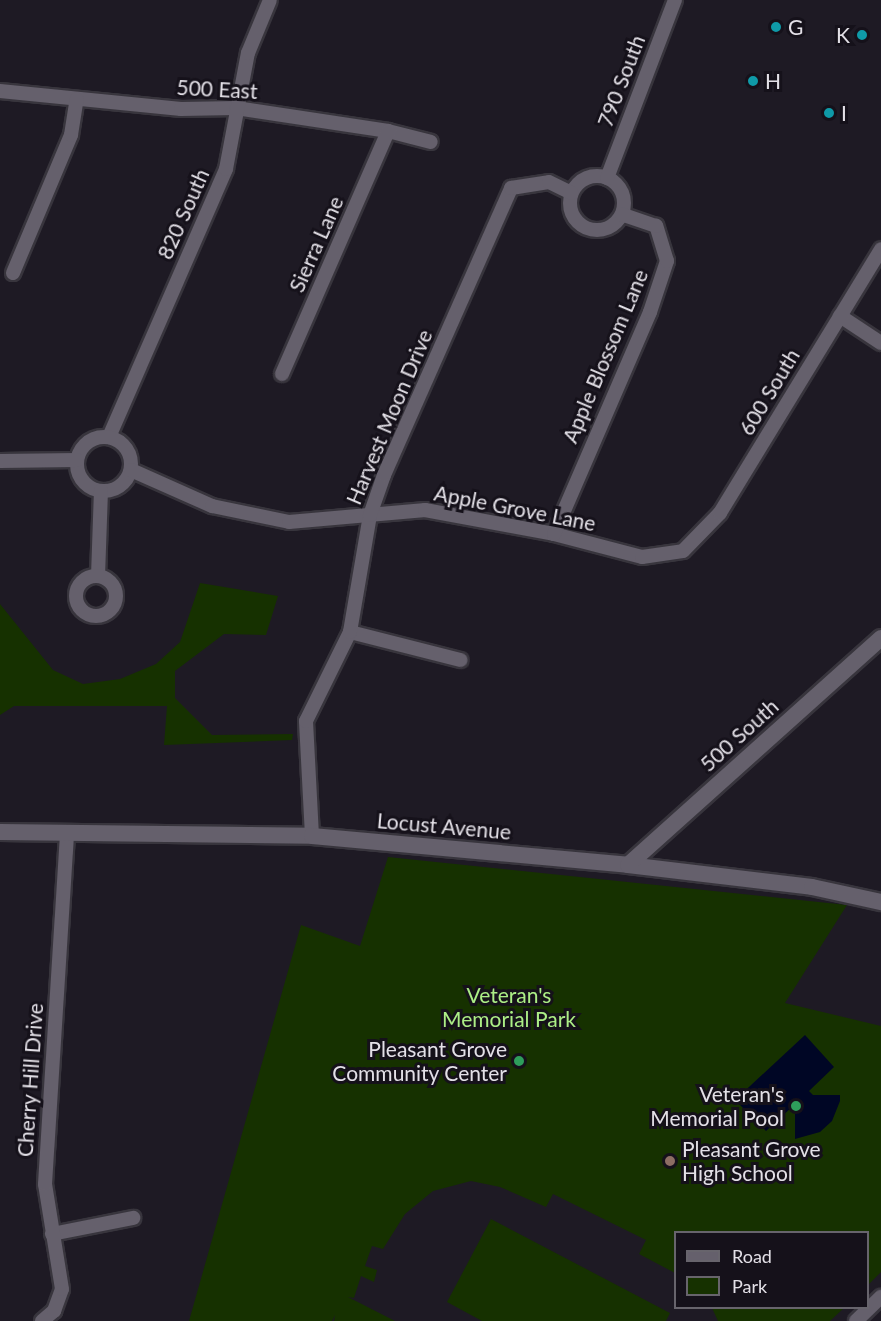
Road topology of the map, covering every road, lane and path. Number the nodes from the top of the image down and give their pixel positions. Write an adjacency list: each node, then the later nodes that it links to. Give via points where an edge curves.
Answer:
1 (270, 0): 5 (street, 820 South, via 248,53)
2 (675, 0): 8 (street, 790 South)
3 (0, 91): 4 (street, 500 East)
4 (77, 99): 5 (street, 500 East, via 181,109); 12 (street, via 71,135)
5 (236, 108): 6 (street, 500 East); 16 (street, 820 South, via 226,169)
6 (388, 131): 7 (street, 500 East); 15 (street, Sierra Lane)
7 (431, 142)
8 (607, 178): 9 (street, via 585,179); 10 (street, via 620,189)
9 (572, 193): 10 (street, via 574,217 586,228 610,227); 21 (street, Harvest Moon Drive, via 549,182 511,188)
10 (622, 214): 22 (street, Apple Blossom Lane, via 656,226 667,261 650,312)
11 (881, 249): 13 (street, 600 South)
12 (13, 273)
13 (840, 316): 14 (street); 23 (street, 600 South, via 720,513)
14 (881, 343)
15 (282, 374)
16 (109, 437): 17 (street, via 90,441); 19 (street, via 129,452)
17 (77, 460): 18 (street); 20 (street, via 83,482)
18 (0, 461)
19 (131, 471): 20 (street, via 120,486); 21 (street, Apple Grove Lane, via 212,506 289,522)
20 (101, 491): 24 (street)
21 (370, 515): 22 (street, Apple Grove Lane, via 425,510); 25 (street, Harvest Moon Drive)
22 (554, 534): 23 (street, Apple Grove Lane, via 642,557)
23 (683, 550)
24 (98, 576)
25 (350, 632): 27 (street); 30 (street, Harvest Moon Drive, via 306,721)
26 (881, 638): 31 (street, 500 South)
27 (461, 660)
28 (0, 832): 29 (street, Locust Avenue)
29 (67, 834): 30 (street, Locust Avenue); 34 (street, Cherry Hill Drive, via 45,1184)
30 (312, 836): 31 (street, Locust Avenue)
31 (628, 865): 32 (street, Locust Avenue, via 812,887)
32 (881, 902)
33 (133, 1218): 34 (street)
34 (52, 1234): 38 (street, Cherry Hill Drive, via 62,1289 54,1311)
35 (881, 1297): 36 (street)
36 (869, 1308)
37 (868, 1309): 39 (street)
38 (42, 1321)
39 (855, 1321)

